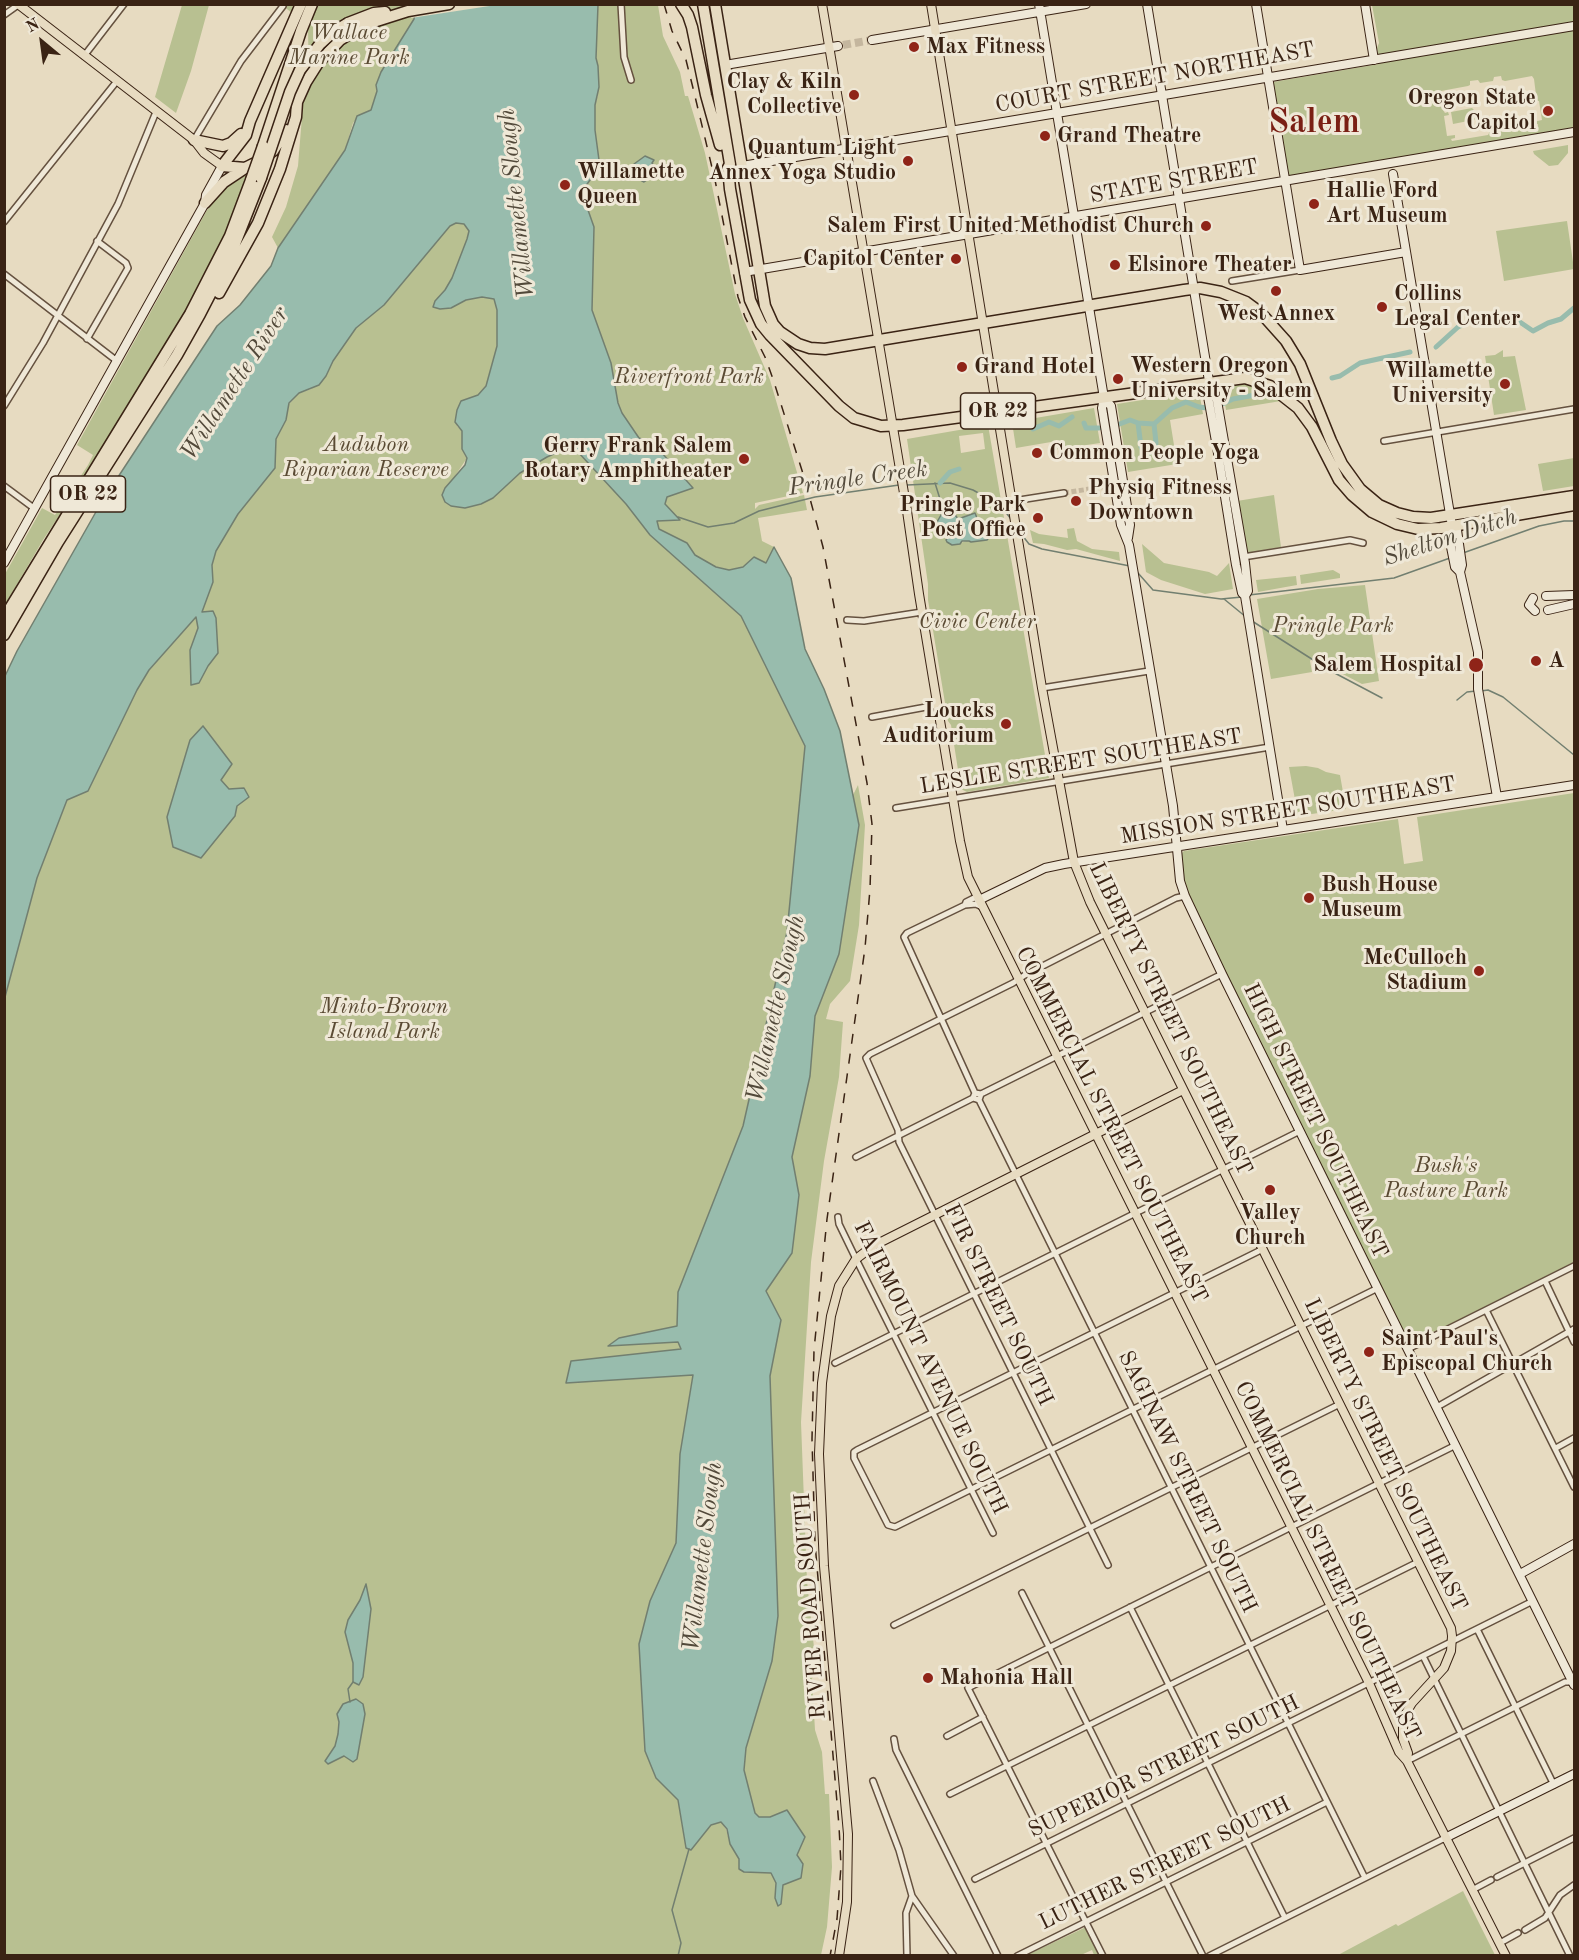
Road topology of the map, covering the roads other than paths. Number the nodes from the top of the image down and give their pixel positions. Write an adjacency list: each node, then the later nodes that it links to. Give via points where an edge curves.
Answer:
1 (124, 4): 24 (street)
2 (301, 4): 35 (highway)
3 (312, 4): 47 (highway, OR 22, bridge, via 262,146)
4 (448, 4): 18 (highway, OR 22)
5 (621, 4): 28 (street, via 623,48)
6 (703, 4): 45 (highway)
7 (715, 4): 26 (highway, OR 22)
8 (822, 4): 23 (main road)
9 (931, 4): 21 (main road, LIBERTY STREET SOUTHEAST)
10 (1086, 4): 17 (street)
11 (1147, 4): 30 (street)
12 (1256, 4): 27 (street)
13 (1365, 4): 25 (street)
14 (18, 5): 19 (street); 24 (main road)
15 (283, 6): 39 (street, via 241,61)
16 (683, 7): 45 (highway, OR 22, via 692,27 706,95)
17 (1040, 8): 21 (street); 33 (street, HIGH STREET SOUTHEAST)
18 (408, 11): 31 (highway, OR 22, via 377,20 348,35 325,55); 47 (highway, OR 22, bridge, via 360,18 333,32 312,52 290,92)
19 (4, 15)
20 (1575, 26): 25 (street, COURT STREET NORTHEAST)
21 (935, 30): 22 (street); 37 (main road, LIBERTY STREET SOUTHEAST)
22 (872, 40)
23 (837, 46): 26 (street); 40 (main road)
24 (84, 56): 29 (main road)
25 (1374, 60): 27 (street, COURT STREET NORTHEAST)
26 (725, 65): 43 (highway, OR 22)
27 (1269, 77): 30 (street, COURT STREET NORTHEAST); 48 (street)
28 (631, 80)
29 (117, 81): 32 (main road); 52 (street)
30 (1162, 95): 33 (street, COURT STREET NORTHEAST); 49 (street)
31 (297, 102): 44 (highway, via 279,144 264,158); 68 (highway, OR 22, via 280,169 258,223 236,266)
32 (156, 112): 39 (main road); 54 (street, via 118,204)
33 (1057, 113): 34 (street, COURT STREET NORTHEAST); 36 (street, HIGH STREET SOUTHEAST)
34 (1037, 116): 36 (street); 37 (street, COURT STREET NORTHEAST)
35 (250, 121): 39 (highway, via 235,140 223,146); 42 (highway, via 246,135)
36 (1059, 124): 51 (street, HIGH STREET SOUTHEAST)
37 (952, 131): 40 (street, COURT STREET NORTHEAST); 53 (main road, LIBERTY STREET SOUTHEAST)
38 (1575, 132): 41 (street, STATE STREET)
39 (194, 140): 42 (main road)
40 (846, 148): 43 (street, COURT STREET NORTHEAST); 55 (main road)
41 (1392, 163): 46 (street); 48 (street, STATE STREET)
42 (222, 166): 44 (highway); 50 (street)
43 (742, 166): 57 (highway, OR 22)
44 (244, 168): 50 (highway)
45 (728, 168): 59 (highway, OR 22)
46 (1393, 174): 56 (street)
47 (256, 179): 68 (highway, OR 22, via 242,229); 98 (highway, OR 22, via 190,314)
48 (1286, 181): 49 (street, STATE STREET); 58 (street)
49 (1179, 199): 51 (street, STATE STREET); 62 (street)
50 (205, 203): 69 (street)
51 (1074, 217): 53 (street, STATE STREET); 63 (street, HIGH STREET SOUTHEAST)
52 (4, 222)
53 (969, 234): 55 (street, STATE STREET); 65 (main road, LIBERTY STREET SOUTHEAST)
54 (97, 241): 64 (street); 66 (street, via 128,268)
55 (863, 252): 57 (street, STATE STREET); 67 (main road)
56 (1406, 252): 58 (street); 76 (street)
57 (759, 270): 59 (street, STATE STREET); 67 (highway, OR 22, via 768,315 780,332 798,344 825,349)
58 (1300, 270): 61 (street)
59 (744, 272): 75 (highway, OR 22, via 750,300 770,335 854,418)
60 (4, 273): 64 (street)
61 (1232, 281)
62 (1194, 288): 63 (highway, OR 22); 70 (street); 84 (highway, OR 22, via 1240,299 1274,325 1300,364 1342,464 1365,494 1388,510)
63 (1089, 305): 65 (highway, OR 22); 71 (street, HIGH STREET SOUTHEAST)
64 (58, 316): 66 (street); 72 (street)
65 (983, 323): 67 (highway, OR 22); 74 (main road, LIBERTY STREET SOUTHEAST)
66 (87, 339): 69 (street)
67 (878, 340): 75 (main road)
68 (177, 355): 100 (highway, OR 22)
69 (117, 361): 83 (street)
70 (1209, 381): 71 (highway, OR 22); 84 (highway, OR 22, via 1253,379 1283,394 1312,427 1340,480 1359,502 1379,516 1418,529); 87 (street); 88 (street, via 1215,390)
71 (1104, 398): 74 (highway, OR 22); 85 (street, HIGH STREET SOUTHEAST, via 1112,486); 85 (street, HIGH STREET SOUTHEAST, via 1111,406 1130,525)
72 (4, 406)
73 (1575, 409): 76 (street)
74 (998, 411): 75 (highway, OR 22); 81 (main road, LIBERTY STREET SOUTHEAST)
75 (886, 426): 97 (main road, COMMERCIAL STREET SOUTHEAST, via 894,439)
76 (1436, 432): 77 (street); 84 (street)
77 (1384, 441)
78 (4, 486): 83 (street)
79 (1064, 493): 81 (street)
80 (1575, 496): 84 (highway, OR 22)
81 (1012, 498): 102 (main road, LIBERTY STREET SOUTHEAST)
82 (1575, 505): 84 (highway, OR 22)
83 (35, 509): 89 (street)
84 (1451, 521): 109 (street, via 1457,530 1455,567 1460,572 1478,652 1480,701)
85 (1128, 538): 101 (street, HIGH STREET SOUTHEAST)
86 (1363, 543): 88 (street, via 1350,540)
87 (1235, 557): 88 (street); 90 (street)
88 (1244, 557): 90 (street)
89 (4, 563)
90 (1244, 585): 105 (street)
91 (1575, 595): 92 (street)
92 (1546, 596)
93 (1533, 598): 96 (street, via 1529,605)
94 (1575, 604): 95 (street)
95 (1548, 610)
96 (1535, 611)
97 (922, 612): 99 (street); 103 (main road, COMMERCIAL STREET SOUTHEAST)
98 (4, 618)
99 (847, 620)
100 (4, 635)
101 (1149, 671): 102 (street); 106 (street, HIGH STREET SOUTHEAST)
102 (1042, 688): 107 (main road, LIBERTY STREET SOUTHEAST)
103 (938, 705): 104 (street); 110 (main road, COMMERCIAL STREET SOUTHEAST)
104 (872, 717)
105 (1270, 747): 106 (street, LESLIE STREET SOUTHEAST); 112 (street)
106 (1166, 765): 107 (street, LESLIE STREET SOUTHEAST); 113 (street, HIGH STREET SOUTHEAST)
107 (1059, 781): 110 (street, LESLIE STREET SOUTHEAST); 114 (main road, LIBERTY STREET SOUTHEAST)
108 (1575, 785): 109 (street, MISSION STREET SOUTHEAST)
109 (1497, 797): 112 (street, MISSION STREET SOUTHEAST)
110 (953, 798): 111 (street, LESLIE STREET SOUTHEAST); 116 (main road, COMMERCIAL STREET SOUTHEAST, via 964,863)
111 (896, 808)
112 (1283, 830): 113 (street, MISSION STREET SOUTHEAST)
113 (1177, 846): 114 (street, MISSION STREET SOUTHEAST); 115 (street, HIGH STREET SOUTHEAST)
114 (1074, 862): 116 (street, MISSION STREET SOUTHEAST, via 1045,868); 117 (main road, LIBERTY STREET SOUTHEAST)
115 (1185, 896): 117 (street); 118 (street, HIGH STREET SOUTHEAST)
116 (980, 903): 119 (main road, COMMERCIAL STREET SOUTHEAST); 121 (street, SAGINAW STREET SOUTH, via 974,898 904,936)
117 (1106, 934): 119 (street); 120 (main road, LIBERTY STREET SOUTHEAST)
118 (1222, 974): 120 (street); 125 (street, HIGH STREET SOUTHEAST)
119 (1018, 980): 121 (street); 122 (main road, COMMERCIAL STREET SOUTHEAST)
120 (1145, 1012): 122 (street); 123 (main road, LIBERTY STREET SOUTHEAST)
121 (942, 1018): 124 (street, SAGINAW STREET SOUTH); 127 (street, FIR STREET SOUTH, via 866,1058)
122 (1056, 1057): 124 (street); 126 (main road, COMMERCIAL STREET SOUTHEAST)
123 (1184, 1090): 126 (main road); 129 (main road, LIBERTY STREET SOUTHEAST)
124 (977, 1096): 127 (street); 130 (street, SAGINAW STREET SOUTH)
125 (1300, 1131): 129 (street); 139 (street, HIGH STREET SOUTHEAST)
126 (1095, 1134): 130 (main road); 131 (main road, COMMERCIAL STREET SOUTHEAST)
127 (898, 1135): 128 (street); 132 (street, FIR STREET SOUTH)
128 (856, 1157)
129 (1223, 1170): 131 (street); 134 (main road, LIBERTY STREET SOUTHEAST)
130 (1016, 1174): 132 (main road); 135 (street, SAGINAW STREET SOUTH)
131 (1135, 1213): 135 (street); 140 (main road, COMMERCIAL STREET SOUTHEAST)
132 (934, 1214): 136 (main road, via 873,1245); 141 (street, FIR STREET SOUTH)
133 (838, 1217): 136 (street, FAIRMOUNT AVENUE SOUTH)
134 (1263, 1249): 140 (street); 143 (main road, LIBERTY STREET SOUTHEAST)
135 (1054, 1252): 141 (street); 145 (street, SAGINAW STREET SOUTH)
136 (856, 1259): 146 (street, FAIRMOUNT AVENUE SOUTH); 222 (main road, RIVER ROAD SOUTH, via 842,1280 833,1306 822,1383 819,1454 824,1566 848,1834 847,1902)
137 (1575, 1266): 138 (street)
138 (1545, 1281): 142 (street); 144 (street)
139 (1378, 1288): 143 (street); 148 (street, HIGH STREET SOUTHEAST)
140 (1174, 1292): 145 (street); 151 (main road, COMMERCIAL STREET SOUTHEAST)
141 (973, 1293): 146 (street); 152 (street, FIR STREET SOUTH)
142 (1486, 1310): 148 (street); 150 (street)
143 (1302, 1326): 151 (street); 153 (main road, LIBERTY STREET SOUTHEAST)
144 (1572, 1330): 147 (street); 150 (street)
145 (1094, 1332): 152 (street); 155 (street, SAGINAW STREET SOUTH)
146 (892, 1334): 149 (street); 156 (street, FAIRMOUNT AVENUE SOUTH)
147 (1575, 1342)
148 (1408, 1348): 154 (street, HIGH STREET SOUTHEAST)
149 (835, 1363)
150 (1513, 1364): 154 (street); 160 (street)
151 (1213, 1370): 155 (street); 159 (main road, COMMERCIAL STREET SOUTHEAST)
152 (1013, 1372): 156 (street); 161 (street, FIR STREET SOUTH)
153 (1340, 1404): 159 (street); 162 (main road, LIBERTY STREET SOUTHEAST)
154 (1437, 1407): 158 (street, HIGH STREET SOUTHEAST)
155 (1132, 1410): 161 (street); 164 (street, SAGINAW STREET SOUTH)
156 (931, 1412): 165 (street, FAIRMOUNT AVENUE SOUTH); 165 (street, via 854,1452 889,1527)
157 (1575, 1438): 160 (street)
158 (1456, 1445): 162 (street); 173 (street, HIGH STREET SOUTHEAST)
159 (1252, 1448): 164 (street); 166 (main road, COMMERCIAL STREET SOUTHEAST)
160 (1556, 1448): 163 (street)
161 (1051, 1450): 165 (street); 167 (street, FIR STREET SOUTH)
162 (1380, 1483): 166 (street); 170 (main road, LIBERTY STREET SOUTHEAST)
163 (1575, 1487)
164 (1171, 1489): 167 (street); 172 (street, SAGINAW STREET SOUTH)
165 (971, 1490): 168 (street, FAIRMOUNT AVENUE SOUTH)
166 (1291, 1527): 172 (street); 176 (main road, COMMERCIAL STREET SOUTHEAST)
167 (1090, 1529): 171 (street, FIR STREET SOUTH); 178 (street)
168 (993, 1533)
169 (1575, 1544): 173 (street)
170 (1418, 1562): 176 (street); 180 (main road, LIBERTY STREET SOUTHEAST, via 1450,1628)
171 (1108, 1565)
172 (1210, 1567): 177 (street); 181 (street, SAGINAW STREET SOUTH)
173 (1520, 1574): 175 (street, HIGH STREET SOUTHEAST)
174 (1022, 1593): 182 (street)
175 (1533, 1601): 179 (street, SUPERIOR STREET SOUTH); 186 (street, HIGH STREET SOUTHEAST)
176 (1330, 1605): 181 (street); 185 (main road, COMMERCIAL STREET SOUTHEAST)
177 (1130, 1607): 182 (street); 187 (street)
178 (894, 1625)
179 (1477, 1629): 180 (street, SUPERIOR STREET SOUTH); 188 (street)
180 (1452, 1642): 183 (street, SUPERIOR STREET SOUTH); 184 (main road, LIBERTY STREET SOUTHEAST, via 1449,1658)
181 (1250, 1645): 187 (street); 190 (street, SAGINAW STREET SOUTH)
182 (1049, 1647): 189 (street, via 968,1688); 191 (street)
183 (1422, 1656): 184 (street); 185 (street, SUPERIOR STREET SOUTH)
184 (1434, 1680): 192 (street); 195 (main road, LIBERTY STREET SOUTHEAST, via 1406,1713 1403,1739)
185 (1369, 1683): 190 (street, SUPERIOR STREET SOUTH); 195 (main road, COMMERCIAL STREET SOUTHEAST, via 1399,1752)
186 (1574, 1684): 188 (street, via 1565,1682)
187 (1169, 1685): 191 (street); 196 (street)
188 (1515, 1706): 192 (street); 200 (street)
189 (983, 1717): 193 (street); 197 (street)
190 (1289, 1724): 196 (street, SUPERIOR STREET SOUTH); 202 (street, SAGINAW STREET SOUTH)
191 (1088, 1725): 197 (street); 203 (street)
192 (1461, 1734): 195 (street); 204 (street)
193 (947, 1736)
194 (894, 1739): 225 (street)
195 (1407, 1761): 205 (main road, COMMERCIAL STREET SOUTHEAST)
196 (1208, 1763): 203 (street, SUPERIOR STREET SOUTH); 207 (street)
197 (1007, 1766): 201 (street); 208 (street)
198 (1575, 1774): 200 (street)
199 (873, 1781): 215 (street)
200 (1554, 1785): 204 (street)
201 (950, 1794)
202 (1327, 1802): 207 (street, LUTHER STREET SOUTH); 210 (street, SAGINAW STREET SOUTH)
203 (1127, 1803): 208 (street, SUPERIOR STREET SOUTH); 212 (street)
204 (1500, 1812): 205 (street); 209 (street)
205 (1445, 1838): 210 (street); 214 (main road, COMMERCIAL STREET SOUTHEAST)
206 (1575, 1838): 209 (street)
207 (1247, 1842): 212 (street, LUTHER STREET SOUTH); 217 (street)
208 (1046, 1844): 211 (street, SUPERIOR STREET SOUTH); 218 (street)
209 (1524, 1864): 214 (street); 216 (street)
210 (1365, 1878): 217 (street)
211 (975, 1879)
212 (1166, 1882): 218 (street, LUTHER STREET SOUTH); 228 (street)
213 (1575, 1885): 216 (street, via 1560,1895)
214 (1474, 1889): 221 (main road, COMMERCIAL STREET SOUTHEAST)
215 (912, 1896): 223 (street, via 906,1913); 224 (street)
216 (1548, 1913): 219 (street); 231 (street)
217 (1285, 1918): 229 (street)
218 (1086, 1922): 226 (street, LUTHER STREET SOUTH); 227 (street)
219 (1525, 1930)
220 (1518, 1933): 221 (street)
221 (1500, 1943): 230 (main road, COMMERCIAL STREET SOUTHEAST)
222 (839, 1956)
223 (907, 1956)
224 (954, 1956)
225 (998, 1956)
226 (1017, 1956)
227 (1103, 1956)
228 (1203, 1956)
229 (1209, 1956)
230 (1506, 1956)
231 (1570, 1956)

